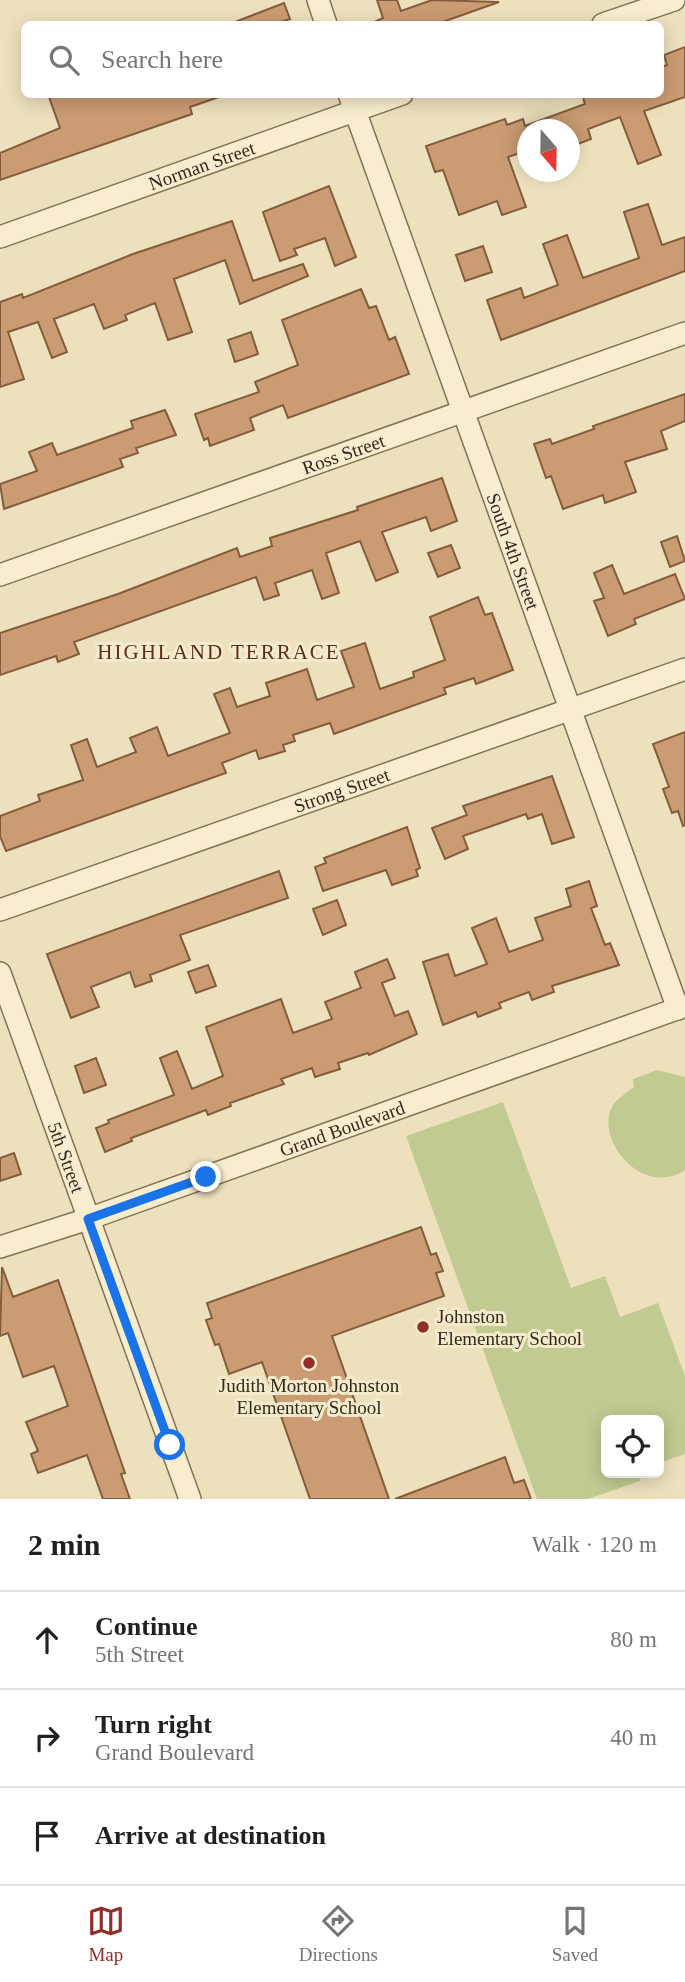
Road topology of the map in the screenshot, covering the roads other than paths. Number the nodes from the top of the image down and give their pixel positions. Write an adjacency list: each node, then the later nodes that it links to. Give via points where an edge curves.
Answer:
1 (317, 0): 3 (street)
2 (674, 0): 4 (street)
3 (325, 21)
4 (612, 21)
5 (379, 98): 6 (street, Norman Street)
6 (351, 103): 7 (street, Norman Street); 9 (street, South 4th Street)
7 (0, 237)
8 (685, 333): 9 (street, Ross Street)
9 (461, 412): 10 (street, Ross Street); 12 (street, South 4th Street)
10 (0, 575)
11 (685, 669): 12 (street, Strong Street)
12 (568, 710): 13 (street, Strong Street); 15 (street, South 4th Street)
13 (0, 910)
14 (0, 973): 16 (street, 5th Street)
15 (681, 1007): 16 (street, Grand Boulevard)
16 (88, 1219): 17 (street, Grand Boulevard); 18 (street, 5th Street)
17 (0, 1247)
18 (190, 1499)

